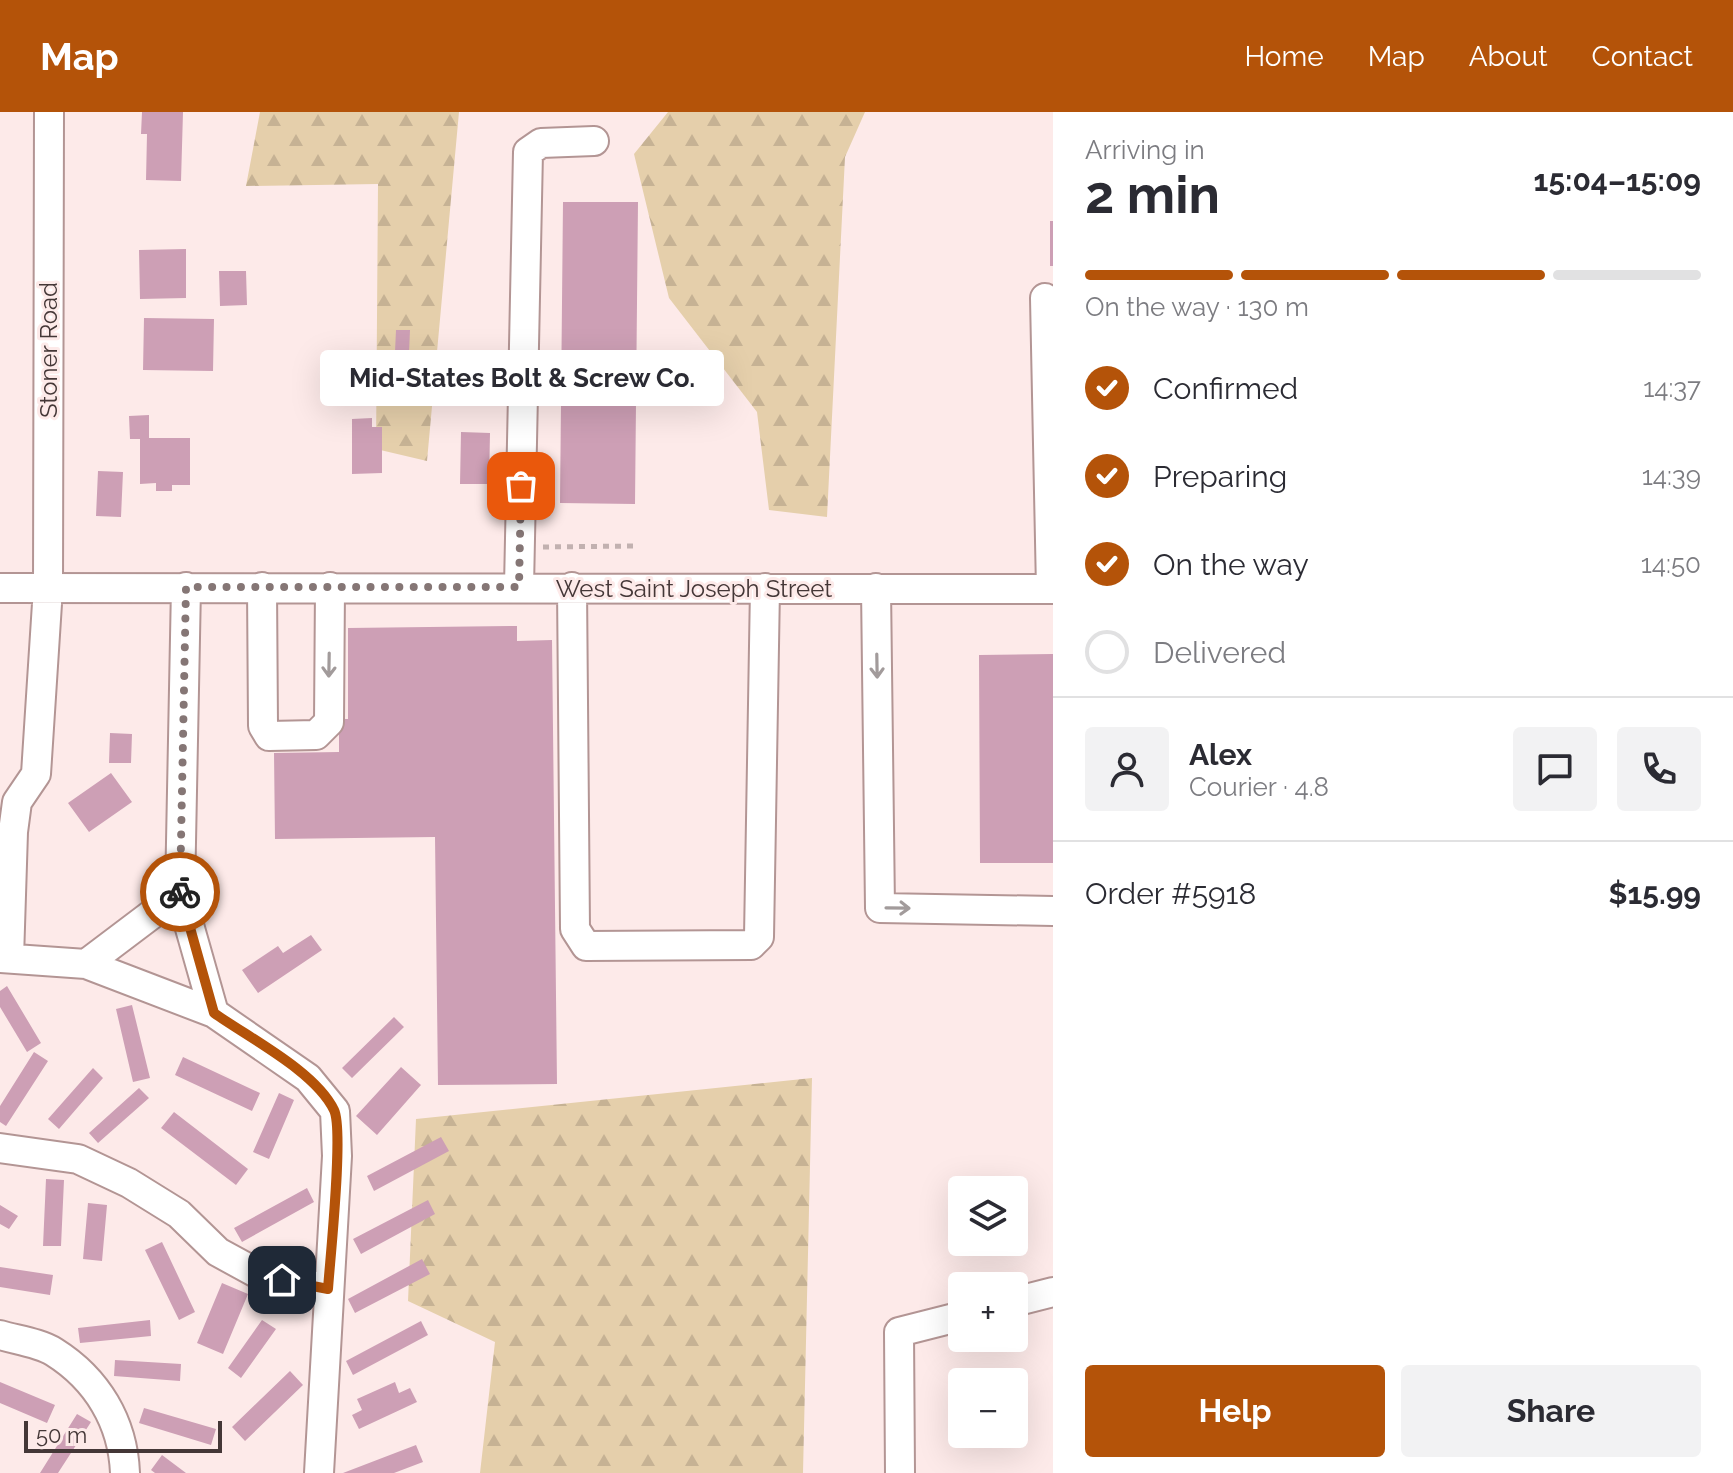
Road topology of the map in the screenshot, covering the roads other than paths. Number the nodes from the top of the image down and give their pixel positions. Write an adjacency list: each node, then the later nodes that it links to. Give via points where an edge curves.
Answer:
1 (49, 112): 10 (street, Stoner Road)
2 (594, 141): 7 (street, via 541,143 528,152)
3 (1045, 298): 13 (street)
4 (186, 587): 5 (street, West Saint Joseph Street); 10 (street, West Saint Joseph Street); 14 (street)
5 (262, 587): 6 (street, West Saint Joseph Street); 6 (street, one-way to 5, via 329,722 316,735 269,736 263,726)
6 (330, 587): 7 (street, West Saint Joseph Street)
7 (519, 587): 8 (street, West Saint Joseph Street)
8 (572, 587): 11 (street, West Saint Joseph Street); 11 (street, via 575,929 586,946 751,945 759,937)
9 (0, 588): 10 (street, West Saint Joseph Street)
10 (48, 588): 16 (street, Stoner Road, via 36,774 17,802)
11 (765, 588): 12 (street, West Saint Joseph Street)
12 (876, 588): 13 (street, West Saint Joseph Street); 15 (street, one-way to 15, via 880,908)
13 (1052, 589)
14 (180, 893): 17 (street); 18 (street)
15 (1053, 911)
16 (4, 958): 17 (street)
17 (86, 964): 18 (street)
18 (214, 1013): 20 (street, via 308,1078 335,1111)
19 (0, 1148): 20 (street, via 78,1159 179,1214 218,1252 260,1275)
20 (328, 1289): 26 (street)
21 (1053, 1292): 22 (street)
22 (1028, 1298)
23 (948, 1320): 27 (street, via 899,1332)
24 (0, 1335): 25 (street, via 52,1351 90,1381 115,1418)
25 (125, 1473)
26 (319, 1473)
27 (900, 1473)

